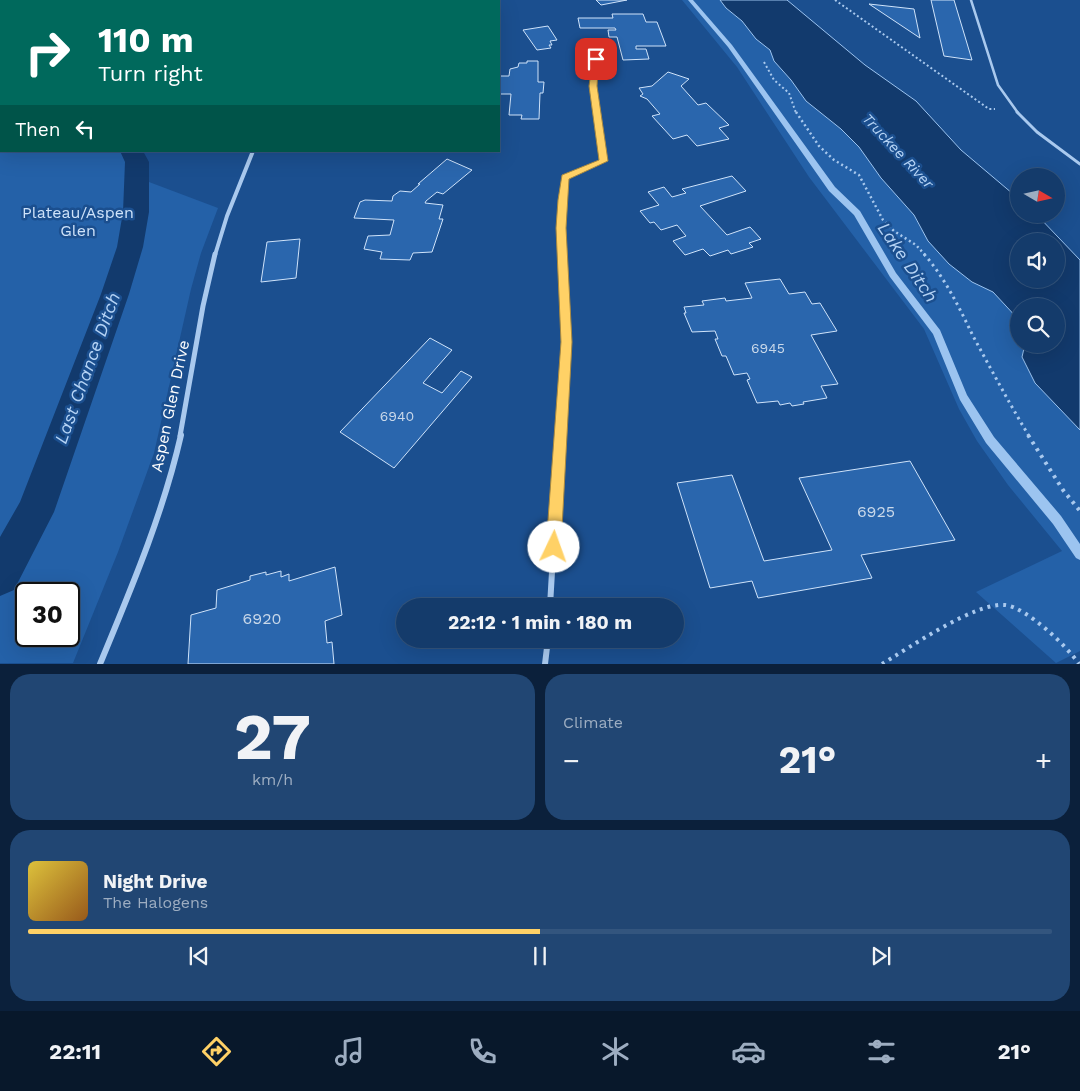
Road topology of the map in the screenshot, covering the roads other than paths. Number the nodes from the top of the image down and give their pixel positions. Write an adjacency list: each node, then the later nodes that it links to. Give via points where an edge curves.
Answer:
1 (971, 0): 4 (lane, via 998,85 1016,111 1037,132)
2 (596, 59): 5 (lane, via 593,86 603,161)
3 (253, 152): 8 (street, Aspen Glen Drive, via 221,231 208,282 184,422 173,466 134,581)
4 (1080, 164)
5 (565, 177): 6 (street, via 561,228 566,342)
6 (550, 598)
7 (547, 648): 9 (street)
8 (100, 664)
9 (545, 664)

